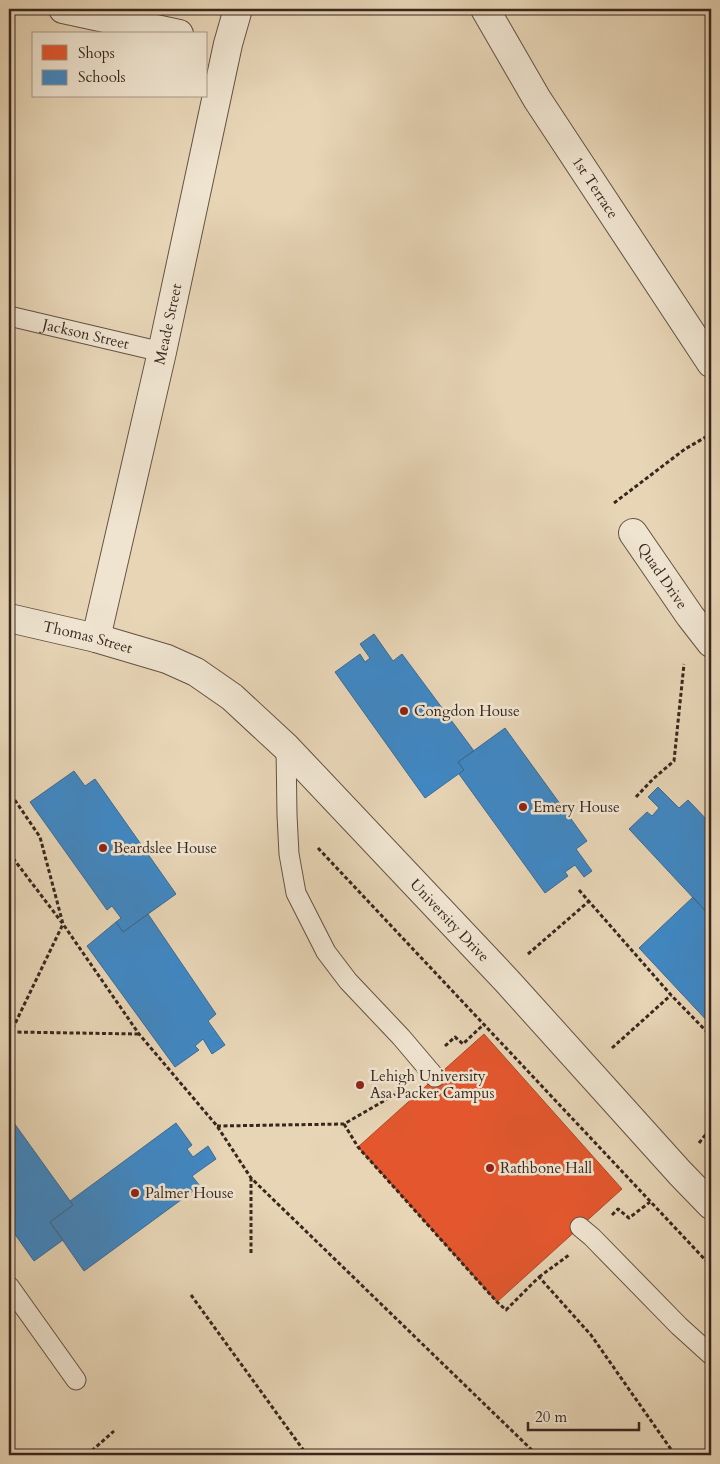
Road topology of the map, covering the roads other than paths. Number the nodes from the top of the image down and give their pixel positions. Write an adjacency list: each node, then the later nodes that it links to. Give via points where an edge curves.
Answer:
1 (63, 9): 5 (street)
2 (238, 9): 6 (street, Meade Street)
3 (244, 9): 6 (street)
4 (485, 9): 11 (street, 1st Terrace, via 537,99)
5 (170, 32)
6 (217, 42): 7 (street, Meade Street)
7 (208, 93)
8 (207, 98): 10 (street, Meade Street)
9 (9, 316): 10 (lane, Jackson Street)
10 (162, 352): 14 (street, Meade Street)
11 (711, 363)
12 (633, 533): 15 (street, Quad Drive)
13 (9, 618): 14 (street, Thomas Street)
14 (96, 638): 16 (street, Thomas Street)
15 (711, 643)
16 (167, 659): 17 (street, University Drive, via 196,672 232,697)
17 (286, 747): 18 (lane, via 289,854 296,893 326,952 348,981); 19 (street, University Drive, via 502,976)
18 (430, 1071)
19 (711, 1206)
20 (580, 1227): 22 (lane)
21 (9, 1286): 23 (lane)
22 (711, 1355)
23 (76, 1380)

